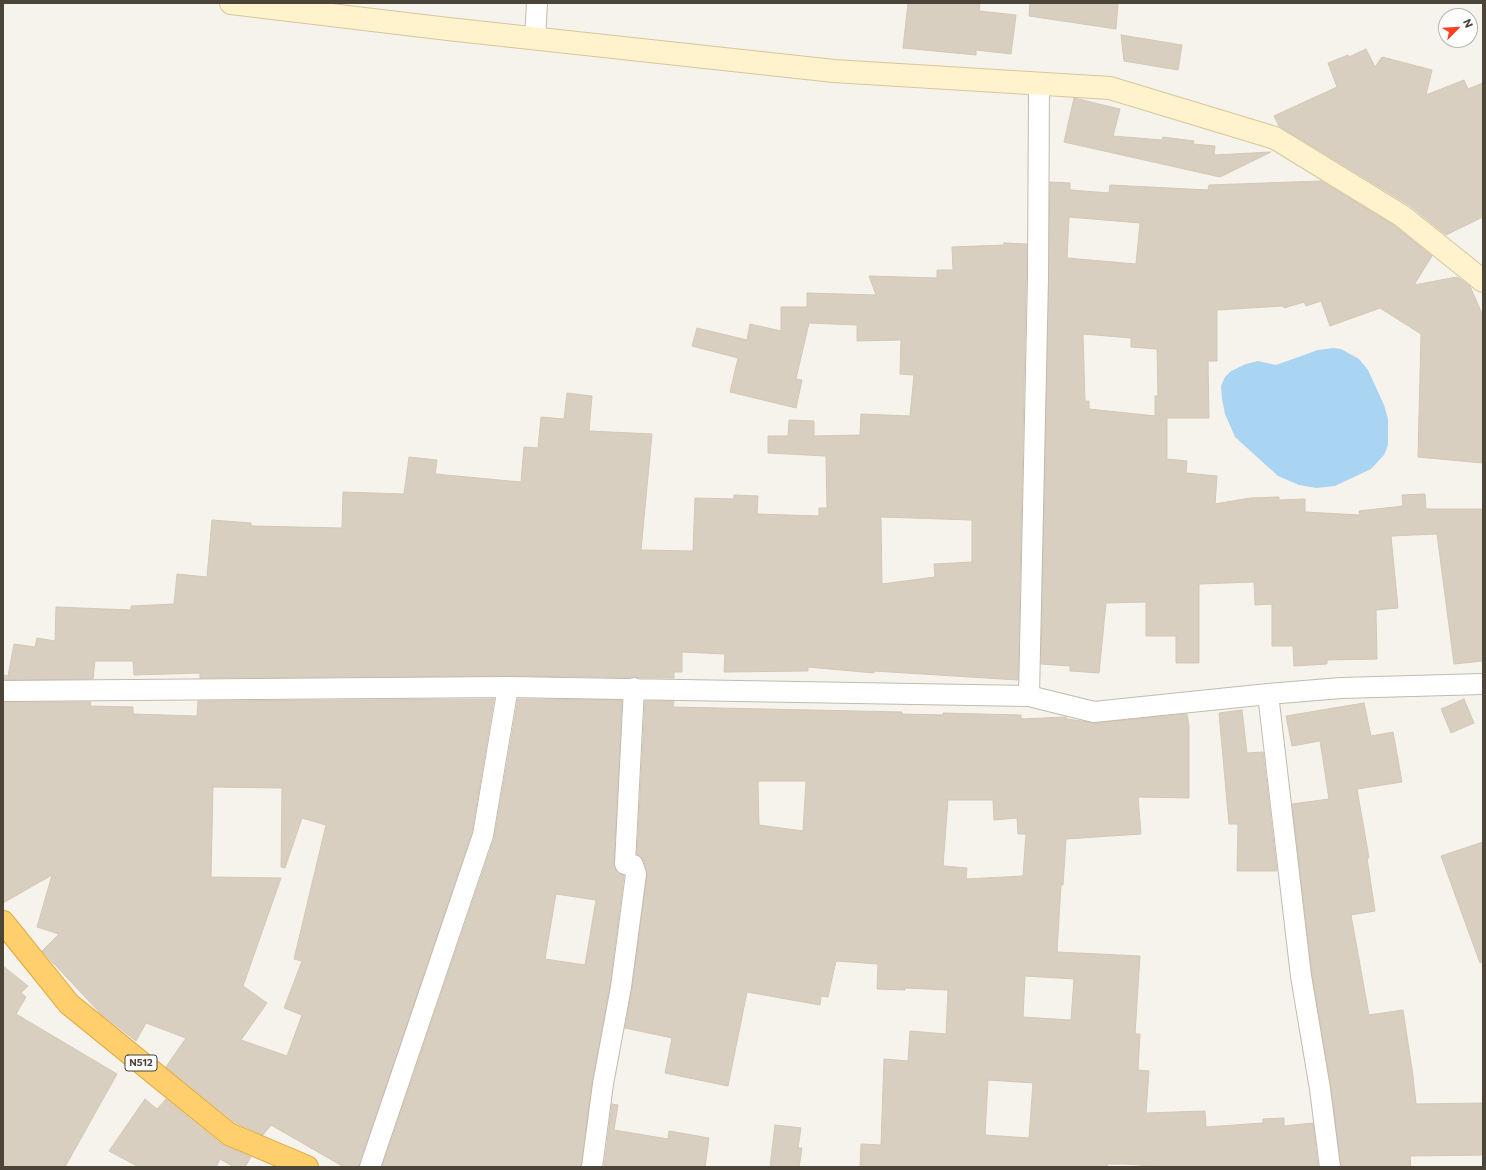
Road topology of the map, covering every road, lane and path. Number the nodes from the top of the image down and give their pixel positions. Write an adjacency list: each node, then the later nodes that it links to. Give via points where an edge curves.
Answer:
1 (231, 3): 3 (street)
2 (537, 3): 3 (street)
3 (534, 38): 4 (street, via 834,71)
4 (1039, 83): 5 (street, via 1110,88 1275,138 1402,216); 11 (street, via 1038,278)
5 (1483, 281)
6 (1483, 684): 10 (street, via 1341,688)
7 (508, 687): 8 (street); 9 (street); 14 (street, via 483,835)
8 (634, 688): 11 (street); 15 (street, via 625,864 633,865 636,874)
9 (3, 691)
10 (1268, 694): 11 (street, via 1094,712); 16 (street, via 1301,976)
11 (1029, 696)
12 (3, 922): 13 (highway, N512, via 69,1004 229,1134)
13 (307, 1167)
14 (370, 1167)
15 (592, 1167)
16 (1330, 1167)

